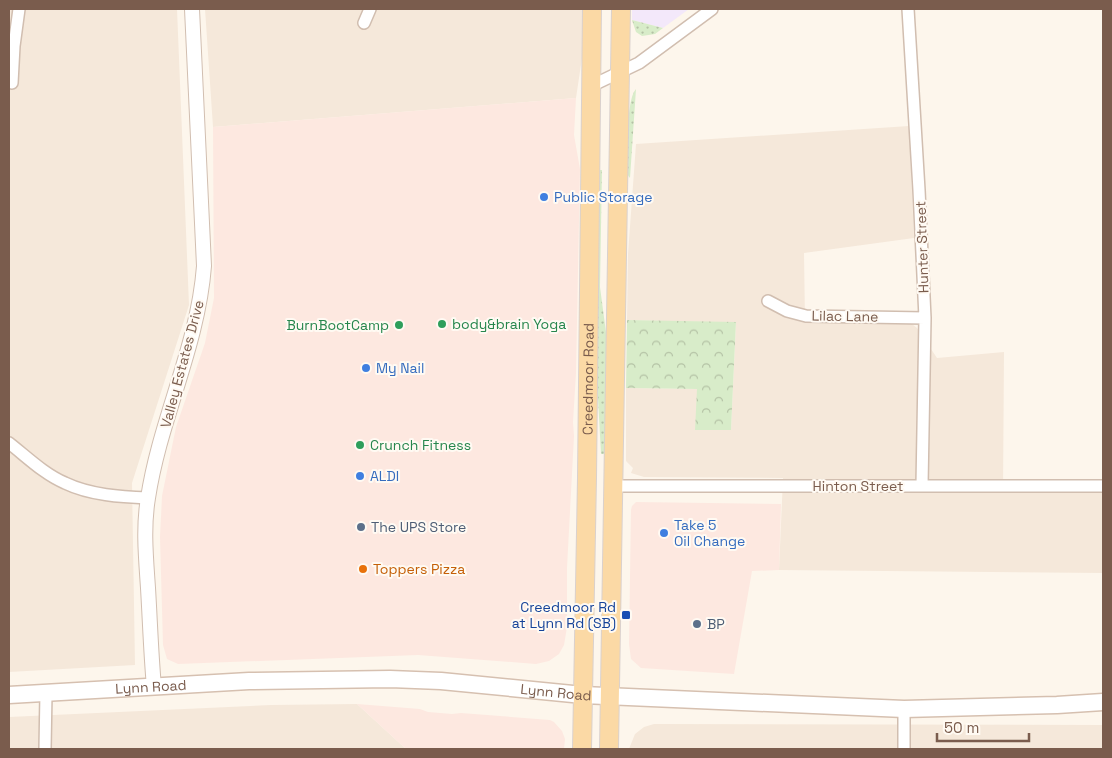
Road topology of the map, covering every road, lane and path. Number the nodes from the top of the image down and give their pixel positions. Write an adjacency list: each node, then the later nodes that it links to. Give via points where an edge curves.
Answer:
1 (19, 9): 10 (street)
2 (192, 9): 18 (street, Valley Estates Drive, via 203,283 189,348 165,426)
3 (370, 9): 8 (street)
4 (592, 9): 11 (main road, Creedmoor Road)
5 (620, 9): 9 (main road, Creedmoor Road)
6 (712, 9): 9 (street, via 639,63)
7 (908, 9): 13 (street, Hunter Street)
8 (364, 23)
9 (619, 73): 11 (street); 16 (main road, Creedmoor Road)
10 (12, 83)
11 (591, 86): 22 (main road, Creedmoor Road)
12 (768, 301): 13 (street, Lilac Lane, via 806,316)
13 (925, 318): 15 (street, Hunter Street)
14 (9, 443): 18 (street, via 65,483 111,495)
15 (922, 485): 16 (street, Hinton Street); 17 (street, Hinton Street)
16 (613, 486): 23 (main road, Creedmoor Road)
17 (1103, 486)
18 (148, 498): 19 (street, Valley Estates Drive, via 146,547)
19 (154, 687): 20 (main road, Lynn Road); 22 (main road, Lynn Road, via 249,680 390,679)
20 (46, 692): 21 (main road, Lynn Road); 26 (street)
21 (9, 694)
22 (583, 695): 23 (main road, Lynn Road); 27 (main road, Creedmoor Road)
23 (610, 696): 25 (main road, Lynn Road); 28 (main road, Creedmoor Road)
24 (1103, 702): 25 (main road, Lynn Road)
25 (904, 709): 29 (street)
26 (45, 749)
27 (582, 749)
28 (610, 749)
29 (904, 749)

